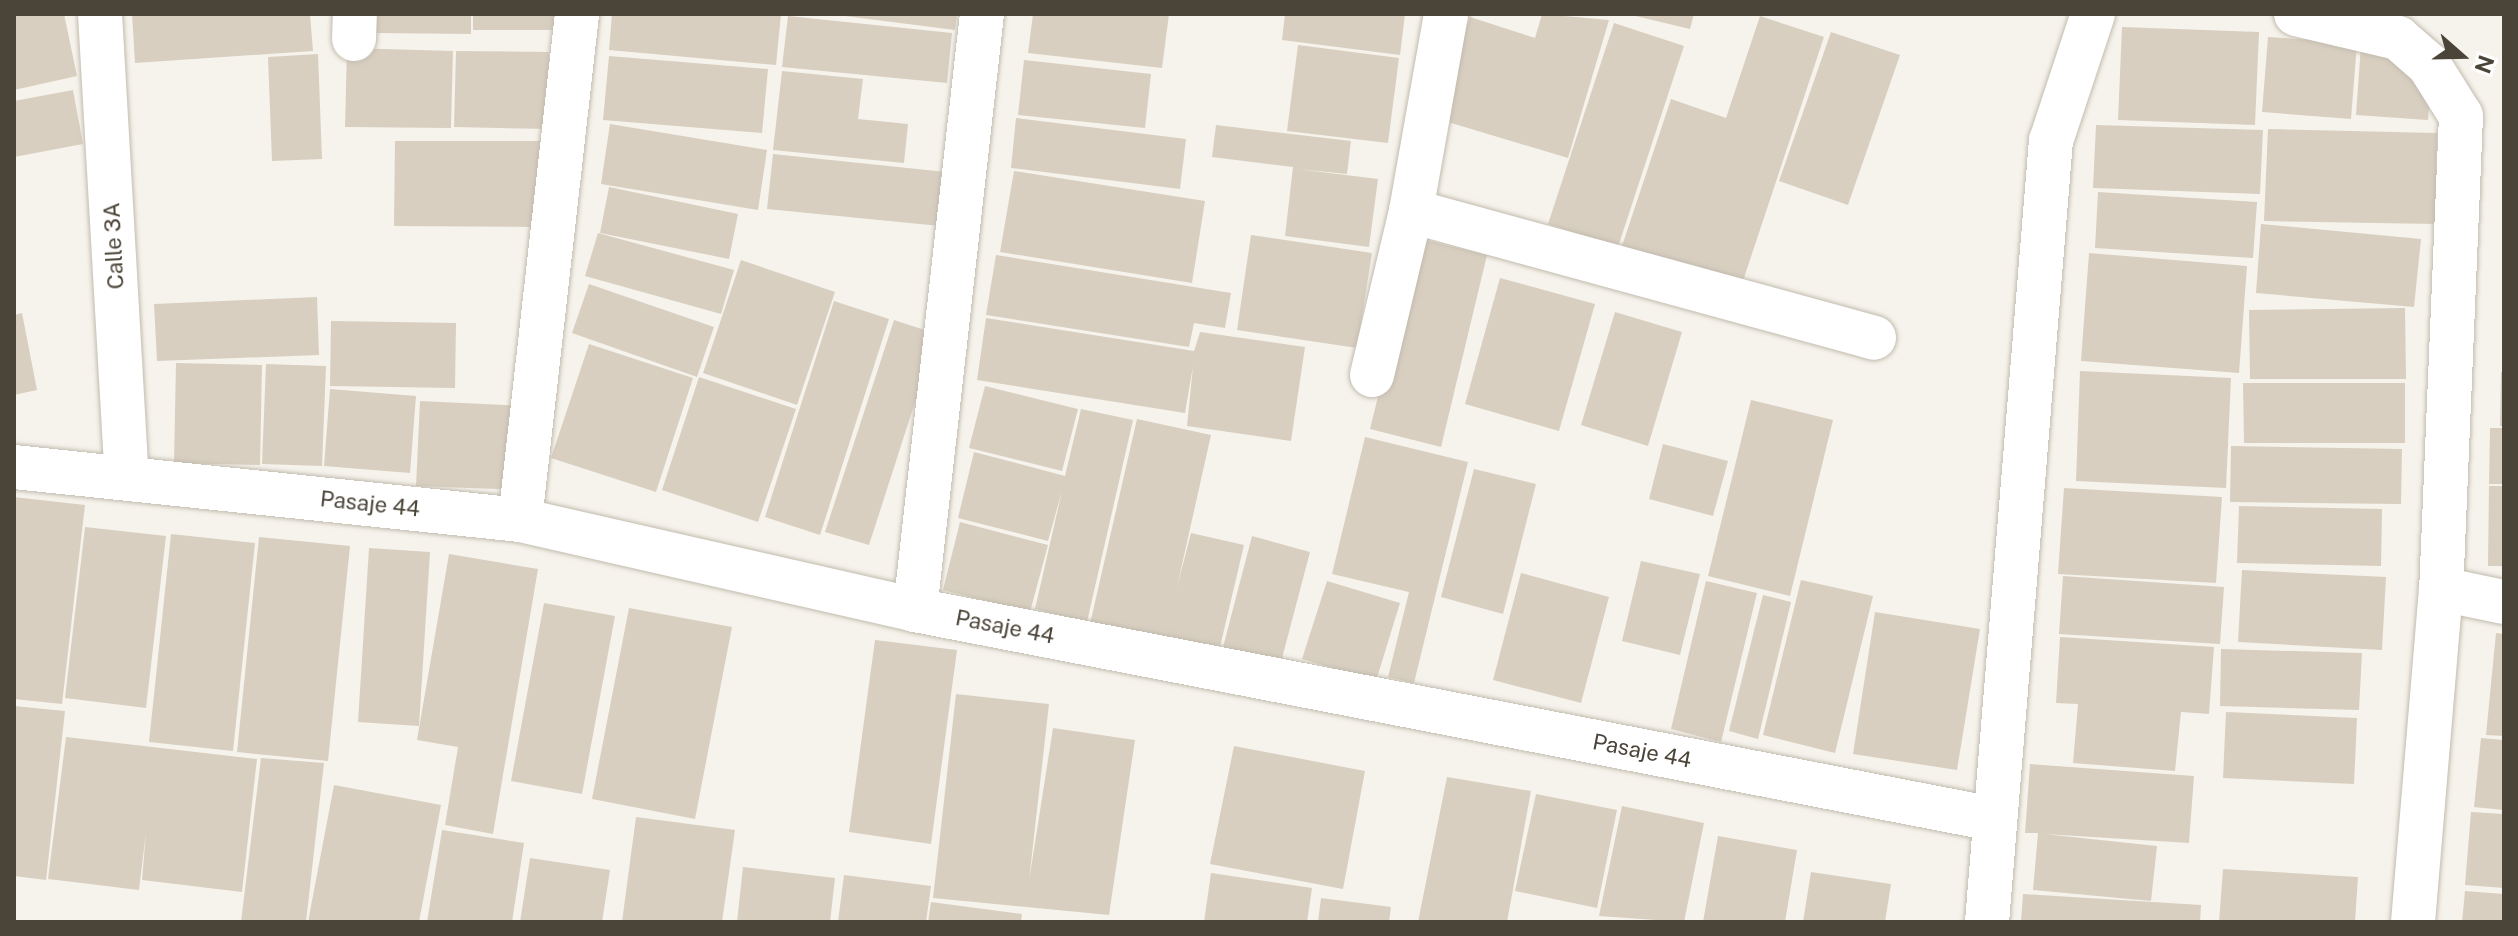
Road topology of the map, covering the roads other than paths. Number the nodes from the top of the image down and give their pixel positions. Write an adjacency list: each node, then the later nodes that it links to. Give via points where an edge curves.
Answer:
1 (100, 14): 11 (street, Calle 3A)
2 (577, 14): 12 (street)
3 (982, 14): 15 (street)
4 (1446, 14): 7 (street)
5 (2093, 14): 16 (street, via 2051,141)
6 (2296, 14): 13 (street, via 2398,38 2429,65 2461,116)
7 (1411, 211): 8 (street); 9 (street)
8 (1874, 338)
9 (1372, 375)
10 (14, 467): 11 (street, Pasaje 44)
11 (127, 477): 12 (street, Pasaje 44)
12 (520, 520): 15 (street, Pasaje 44)
13 (2441, 589): 14 (street); 18 (street)
14 (2504, 602)
15 (915, 610): 16 (street, Pasaje 44)
16 (1993, 819): 17 (street)
17 (1987, 922)
18 (2413, 922)

